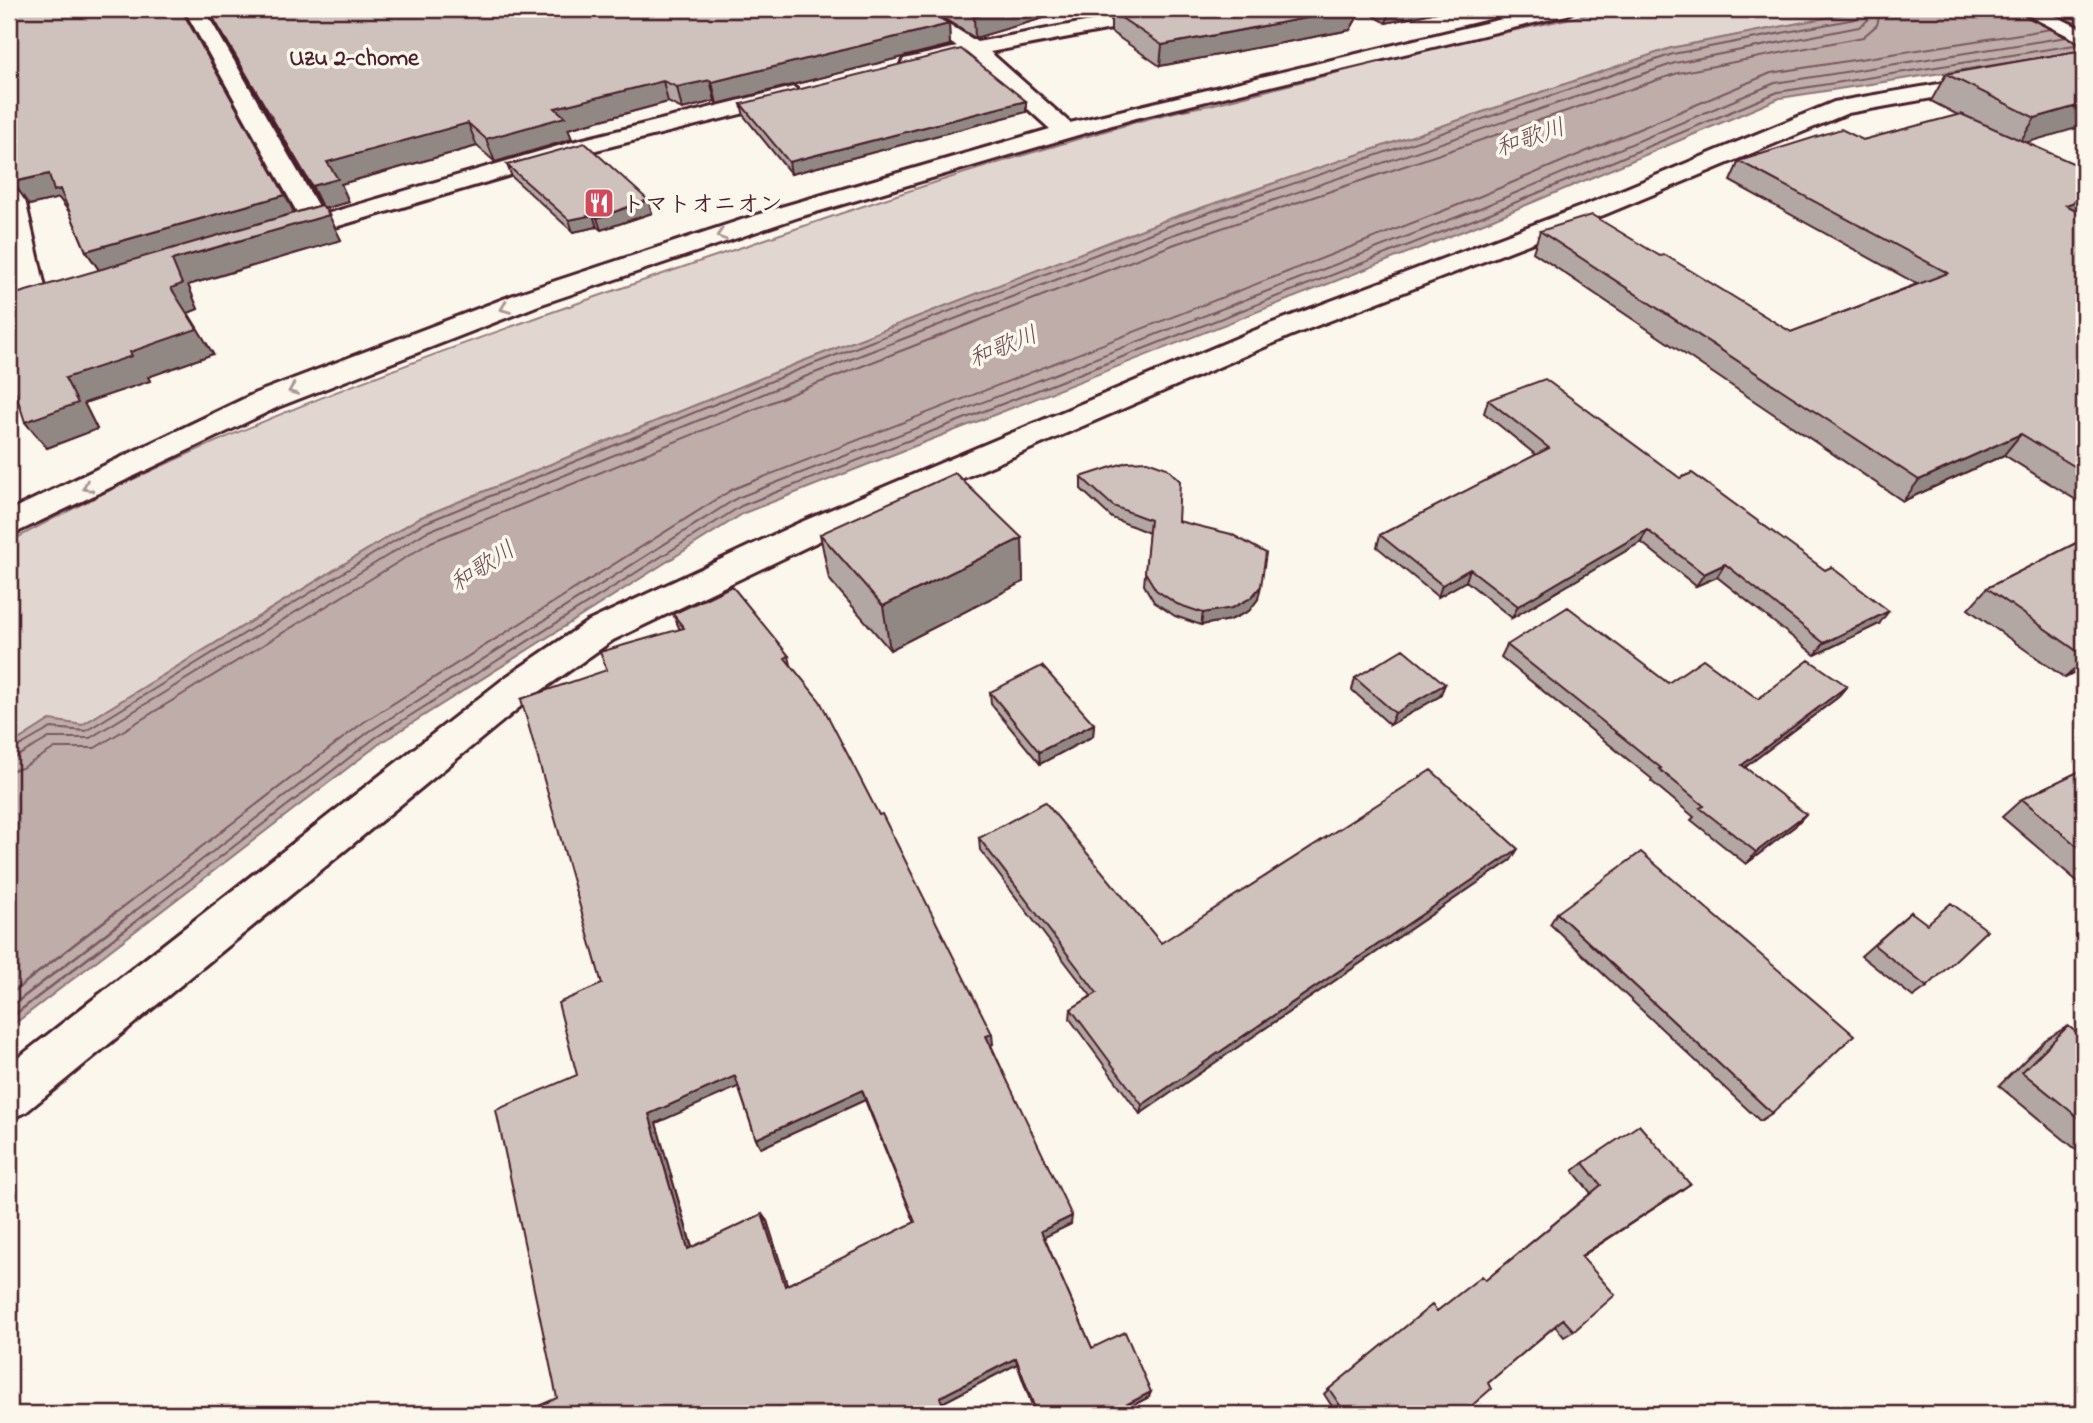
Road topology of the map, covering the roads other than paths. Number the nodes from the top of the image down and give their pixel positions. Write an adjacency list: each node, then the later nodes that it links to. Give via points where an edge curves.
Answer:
1 (194, 9): 17 (street)
2 (912, 9): 11 (street)
3 (1185, 9): 8 (street)
4 (1511, 9): 15 (street)
5 (1567, 9): 15 (street)
6 (2026, 9): 10 (street)
7 (2066, 9): 9 (street)
8 (1149, 12): 11 (street)
9 (2084, 18)
10 (2084, 38)
11 (974, 49): 13 (street); 15 (street)
12 (2084, 65): 24 (street, via 1842,107 1597,209 1280,330 811,531 600,631 519,687)
13 (892, 69)
14 (811, 89): 17 (street, via 580,146)
15 (1059, 124): 22 (street, via 777,197 508,286 257,380); 23 (street, one-way to 23, via 529,299 267,400)
16 (9, 182): 20 (street)
17 (316, 224): 18 (street)
18 (263, 240)
19 (62, 298): 20 (street)
20 (35, 305): 21 (street)
21 (9, 316)
22 (34, 486)
23 (9, 525)
24 (9, 1095)

